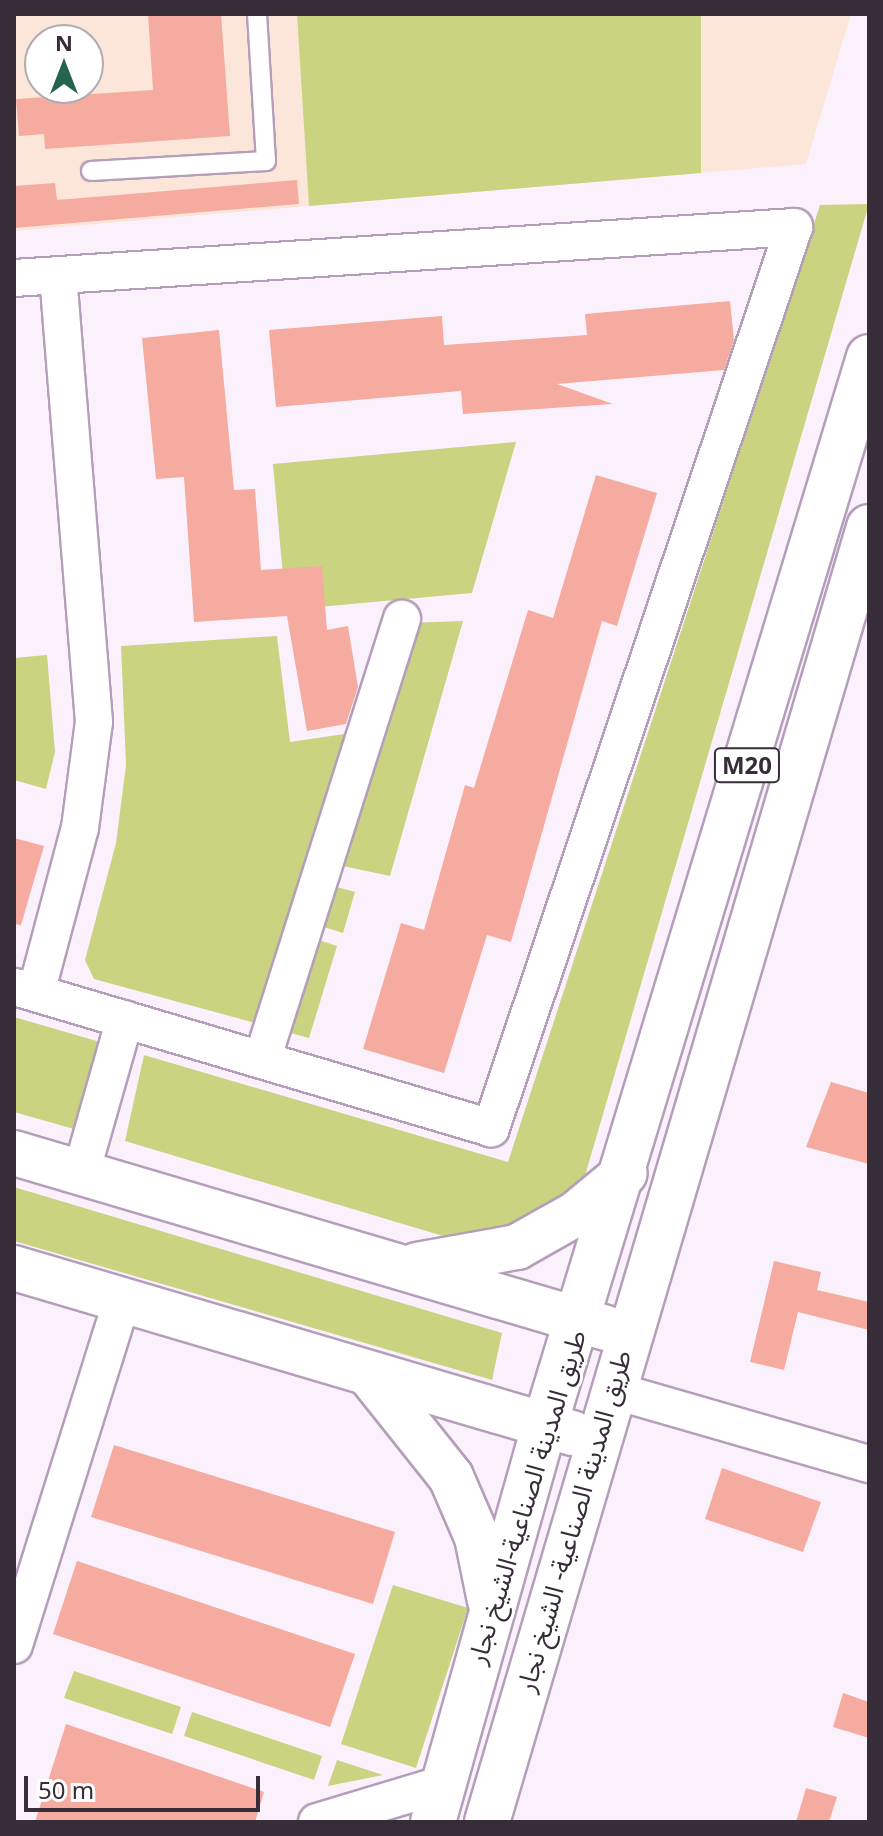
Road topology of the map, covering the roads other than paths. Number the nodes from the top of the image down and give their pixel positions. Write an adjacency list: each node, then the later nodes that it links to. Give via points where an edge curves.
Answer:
1 (257, 14): 2 (lane, via 266,161)
2 (91, 171)
3 (58, 275): 4 (street); 8 (street, via 94,722 80,828); 10 (street, via 794,227 491,1128)
4 (14, 278)
5 (869, 357): 13 (main road, M20)
6 (869, 527): 18 (main road, طريق المدينة الصناعية- الشيخ نجار / M20)
7 (402, 619): 10 (street)
8 (25, 990): 9 (street)
9 (125, 1019): 10 (street); 12 (street)
10 (262, 1060)
11 (14, 1153): 12 (main road)
12 (81, 1173): 14 (main road)
13 (625, 1173): 14 (main road, via 577,1213 517,1247); 17 (main road, طريق المدينة الصناعية-الشيخ نجار)
14 (401, 1267): 17 (main road)
15 (14, 1268): 16 (main road)
16 (122, 1300): 19 (main road); 25 (street)
17 (580, 1321): 18 (main road); 21 (main road, طريق المدينة الصناعية-الشيخ نجار)
18 (628, 1334): 20 (main road, طريق المدينة الصناعية- الشيخ نجار)
19 (369, 1374): 21 (main road); 24 (main road, via 451,1477 477,1537)
20 (612, 1390): 22 (main road, طريق المدينة الصناعية- الشيخ نجار); 23 (street)
21 (545, 1424): 22 (main road); 24 (main road, طريق المدينة الصناعية-الشيخ نجار)
22 (596, 1441): 28 (main road, طريق المدينة الصناعية- الشيخ نجار)
23 (869, 1464)
24 (492, 1607): 26 (main road, طريق المدينة الصناعية-الشيخ نجار)
25 (14, 1645)
26 (439, 1803): 27 (street)
27 (317, 1822)
28 (487, 1822)

